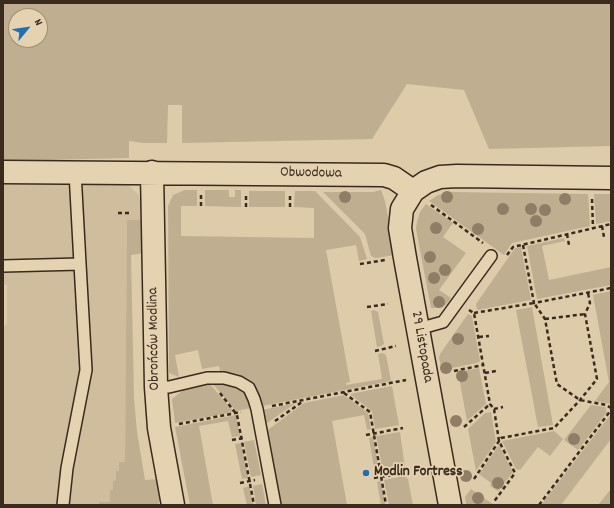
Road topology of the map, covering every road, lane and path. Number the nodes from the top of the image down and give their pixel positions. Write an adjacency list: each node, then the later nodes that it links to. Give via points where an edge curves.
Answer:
1 (3, 172): 2 (street, Obwodowa)
2 (75, 172): 3 (street, Obwodowa); 18 (lane)
3 (152, 172): 5 (street, Obwodowa, via 384,175 394,178); 41 (street, Obrońców Modlina)
4 (611, 178): 5 (street, via 440,177 426,182)
5 (419, 196): 14 (path); 30 (street, 29 Listopada, via 402,209 400,228)
6 (592, 198): 9 (path)
7 (611, 224): 8 (path)
8 (602, 226): 9 (path); 11 (path)
9 (594, 228): 10 (path)
10 (567, 234): 12 (path); 13 (path)
11 (604, 237)
12 (523, 244): 15 (path); 23 (path)
13 (569, 244)
14 (486, 245)
15 (515, 246)
16 (491, 256): 30 (lane, via 444,322)
17 (390, 259): 19 (path)
18 (80, 264): 20 (lane); 61 (lane, via 86,370 67,468)
19 (360, 264)
20 (3, 266)
21 (611, 288): 22 (path)
22 (588, 292): 23 (path); 28 (path, via 590,303)
23 (534, 303): 27 (path); 29 (path)
24 (388, 304): 25 (path)
25 (367, 307)
26 (466, 307): 27 (path)
27 (474, 313): 32 (path)
28 (585, 314): 29 (path); 43 (path, via 596,379)
29 (546, 319): 43 (path, via 557,384)
30 (418, 330): 66 (street, 29 Listopada)
31 (490, 336): 32 (path)
32 (479, 337): 35 (path)
33 (396, 346): 34 (path)
34 (375, 351)
35 (483, 365): 36 (path); 38 (path)
36 (454, 371)
37 (496, 371): 38 (path)
38 (485, 373): 44 (path)
39 (207, 378): 41 (lane, via 169,387); 47 (lane, via 224,378 239,382 248,388); 49 (path)
40 (409, 380): 42 (path)
41 (156, 387): 62 (street, Obrońców Modlina, via 159,428)
42 (344, 393): 47 (path); 53 (path, via 370,412)
43 (580, 400): 48 (path, via 606,405); 55 (path, via 554,428 501,438)
44 (490, 404): 46 (path); 51 (path)
45 (503, 407): 46 (path)
46 (494, 408): 55 (path)
47 (257, 409): 49 (path); 64 (lane)
48 (611, 409): 67 (path)
49 (236, 413): 50 (path); 63 (path)
50 (173, 425)
51 (464, 427)
52 (403, 428): 53 (path)
53 (373, 434): 54 (path); 57 (path)
54 (366, 435)
55 (499, 441): 59 (path); 60 (path, via 515,473)
56 (410, 472): 57 (path)
57 (381, 477): 58 (path); 65 (path)
58 (374, 478)
59 (474, 479)
60 (493, 503)
61 (63, 505)
62 (173, 505)
63 (254, 505)
64 (275, 505)
65 (386, 505)
66 (450, 505)
67 (539, 505)

